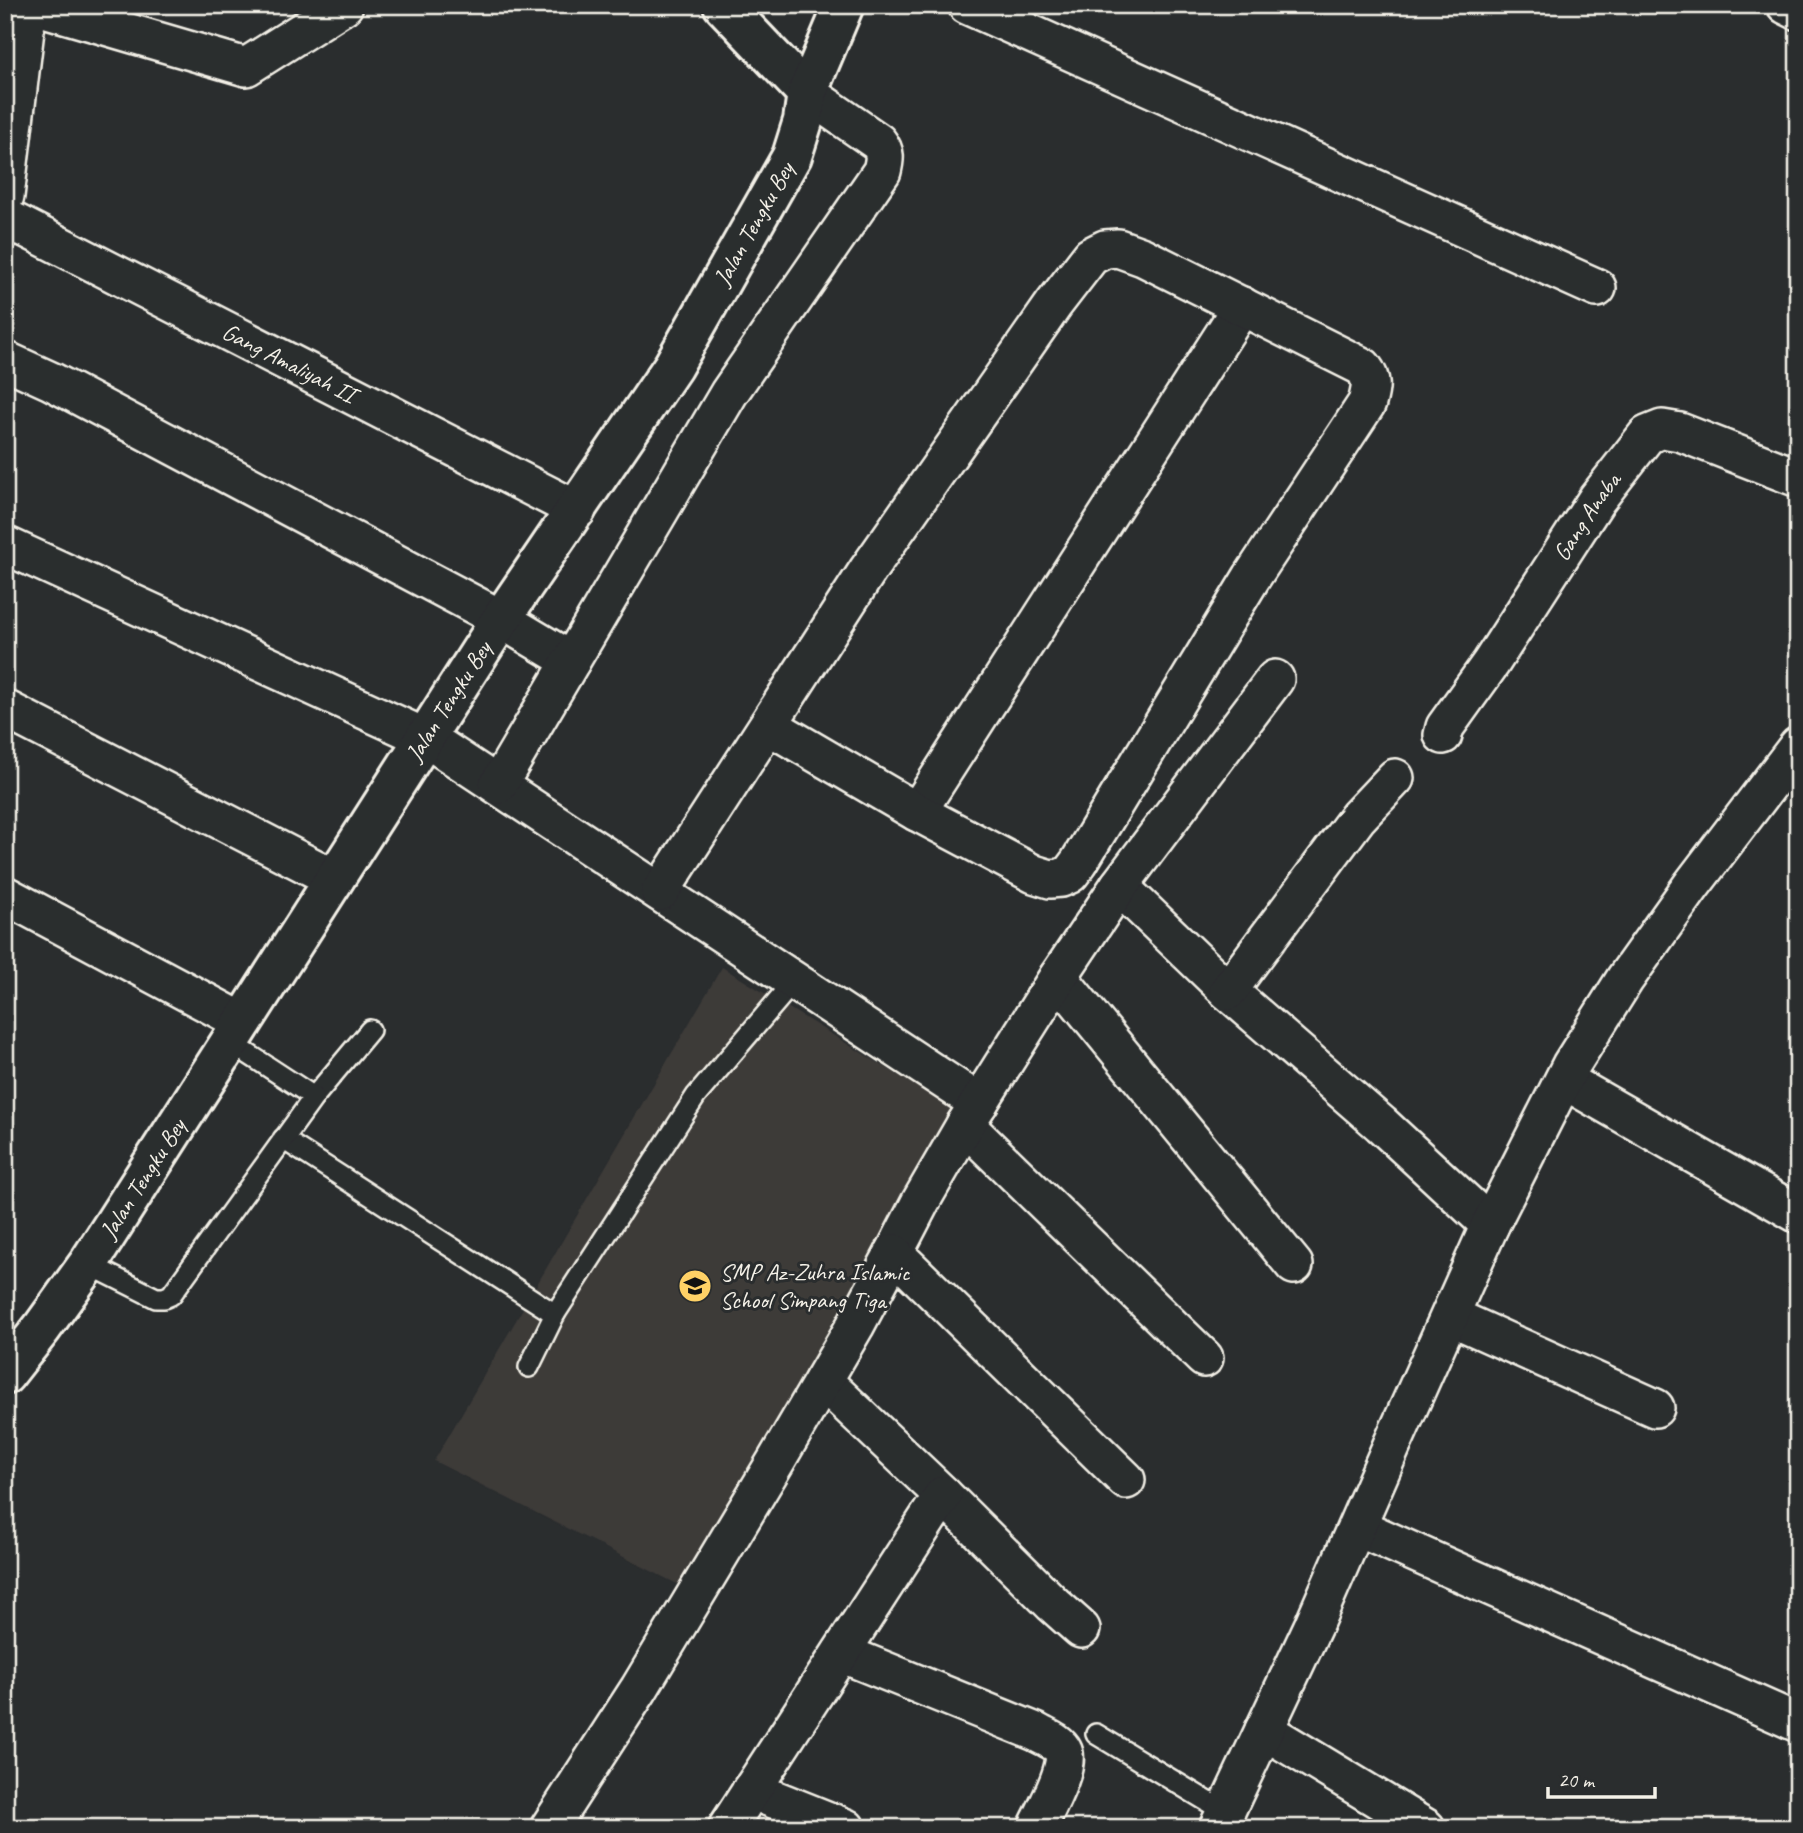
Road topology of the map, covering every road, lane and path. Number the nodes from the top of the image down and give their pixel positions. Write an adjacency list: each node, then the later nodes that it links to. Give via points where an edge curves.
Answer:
1 (28, 5): 10 (street)
2 (34, 5): 3 (street, via 246,67)
3 (345, 5)
4 (723, 5): 9 (main road)
5 (845, 5): 9 (main road, Jalan Tengku Bey)
6 (967, 5): 12 (street)
7 (1786, 5): 8 (street)
8 (1798, 11)
9 (807, 93): 16 (main road, Jalan Tengku Bey, via 792,156 682,353); 19 (street, via 878,142 884,149 882,171 729,393)
10 (5, 197)
11 (5, 229): 16 (street, Gang Amaliyah II, via 12,221)
12 (1597, 288)
13 (1242, 306): 22 (street, via 1118,248 1091,256 868,570); 28 (street); 28 (street, via 1363,367 1372,385 1367,403 1252,577 1079,862 1070,874 1049,879)
14 (5, 360): 18 (street)
15 (1798, 478): 23 (street, Gang Anaba, via 1680,432 1662,429 1647,435 1598,499)
16 (577, 510): 18 (main road, Jalan Tengku Bey)
17 (5, 545): 24 (street)
18 (501, 620): 19 (street); 24 (main road, Jalan Tengku Bey)
19 (572, 661): 27 (street)
20 (1275, 679): 30 (street)
21 (5, 709): 29 (street)
22 (768, 725): 28 (street); 31 (street)
23 (1443, 735)
24 (426, 738): 27 (street); 29 (main road, Jalan Tengku Bey)
25 (1798, 746): 38 (street, via 1625,979)
26 (1395, 778): 35 (street, via 1358,817)
27 (498, 785): 31 (street)
28 (917, 812)
29 (335, 879): 37 (main road, Jalan Tengku Bey)
30 (1119, 886): 33 (street); 35 (street)
31 (660, 892): 34 (street)
32 (5, 895): 37 (street)
33 (1058, 977): 40 (street); 46 (street)
34 (795, 980): 40 (street); 47 (lane, via 696,1096)
35 (1228, 990): 43 (street)
36 (370, 1030): 39 (lane)
37 (237, 1032): 39 (lane); 45 (main road, Jalan Tengku Bey)
38 (1564, 1080): 42 (street); 43 (street)
39 (314, 1097): 41 (lane)
40 (972, 1114): 44 (street); 49 (street)
41 (283, 1139): 45 (lane, via 171,1295 156,1298); 47 (lane)
42 (1798, 1214)
43 (1490, 1225): 48 (street)
44 (894, 1253): 52 (street); 54 (street)
45 (88, 1264): 51 (main road, Jalan Tengku Bey)
46 (1294, 1265)
47 (555, 1314): 50 (lane)
48 (1450, 1316): 53 (street); 56 (street)
49 (1204, 1358)
50 (529, 1367)
51 (5, 1375)
52 (823, 1381): 55 (street); 64 (street, via 639,1689)
53 (1655, 1408)
54 (1126, 1480)
55 (943, 1495): 57 (street); 58 (street)
56 (1357, 1527): 59 (street); 60 (street)
57 (1081, 1629)
58 (841, 1653): 62 (street); 67 (street, via 1036,1732 1059,1746 1065,1759 1062,1772)
59 (1798, 1723)
60 (1264, 1730): 63 (street); 68 (street)
61 (1096, 1734): 63 (lane)
62 (751, 1790): 65 (street); 66 (street)
63 (1222, 1820)
64 (549, 1828)
65 (727, 1828)
66 (846, 1828)
67 (1037, 1828)
68 (1426, 1828)

